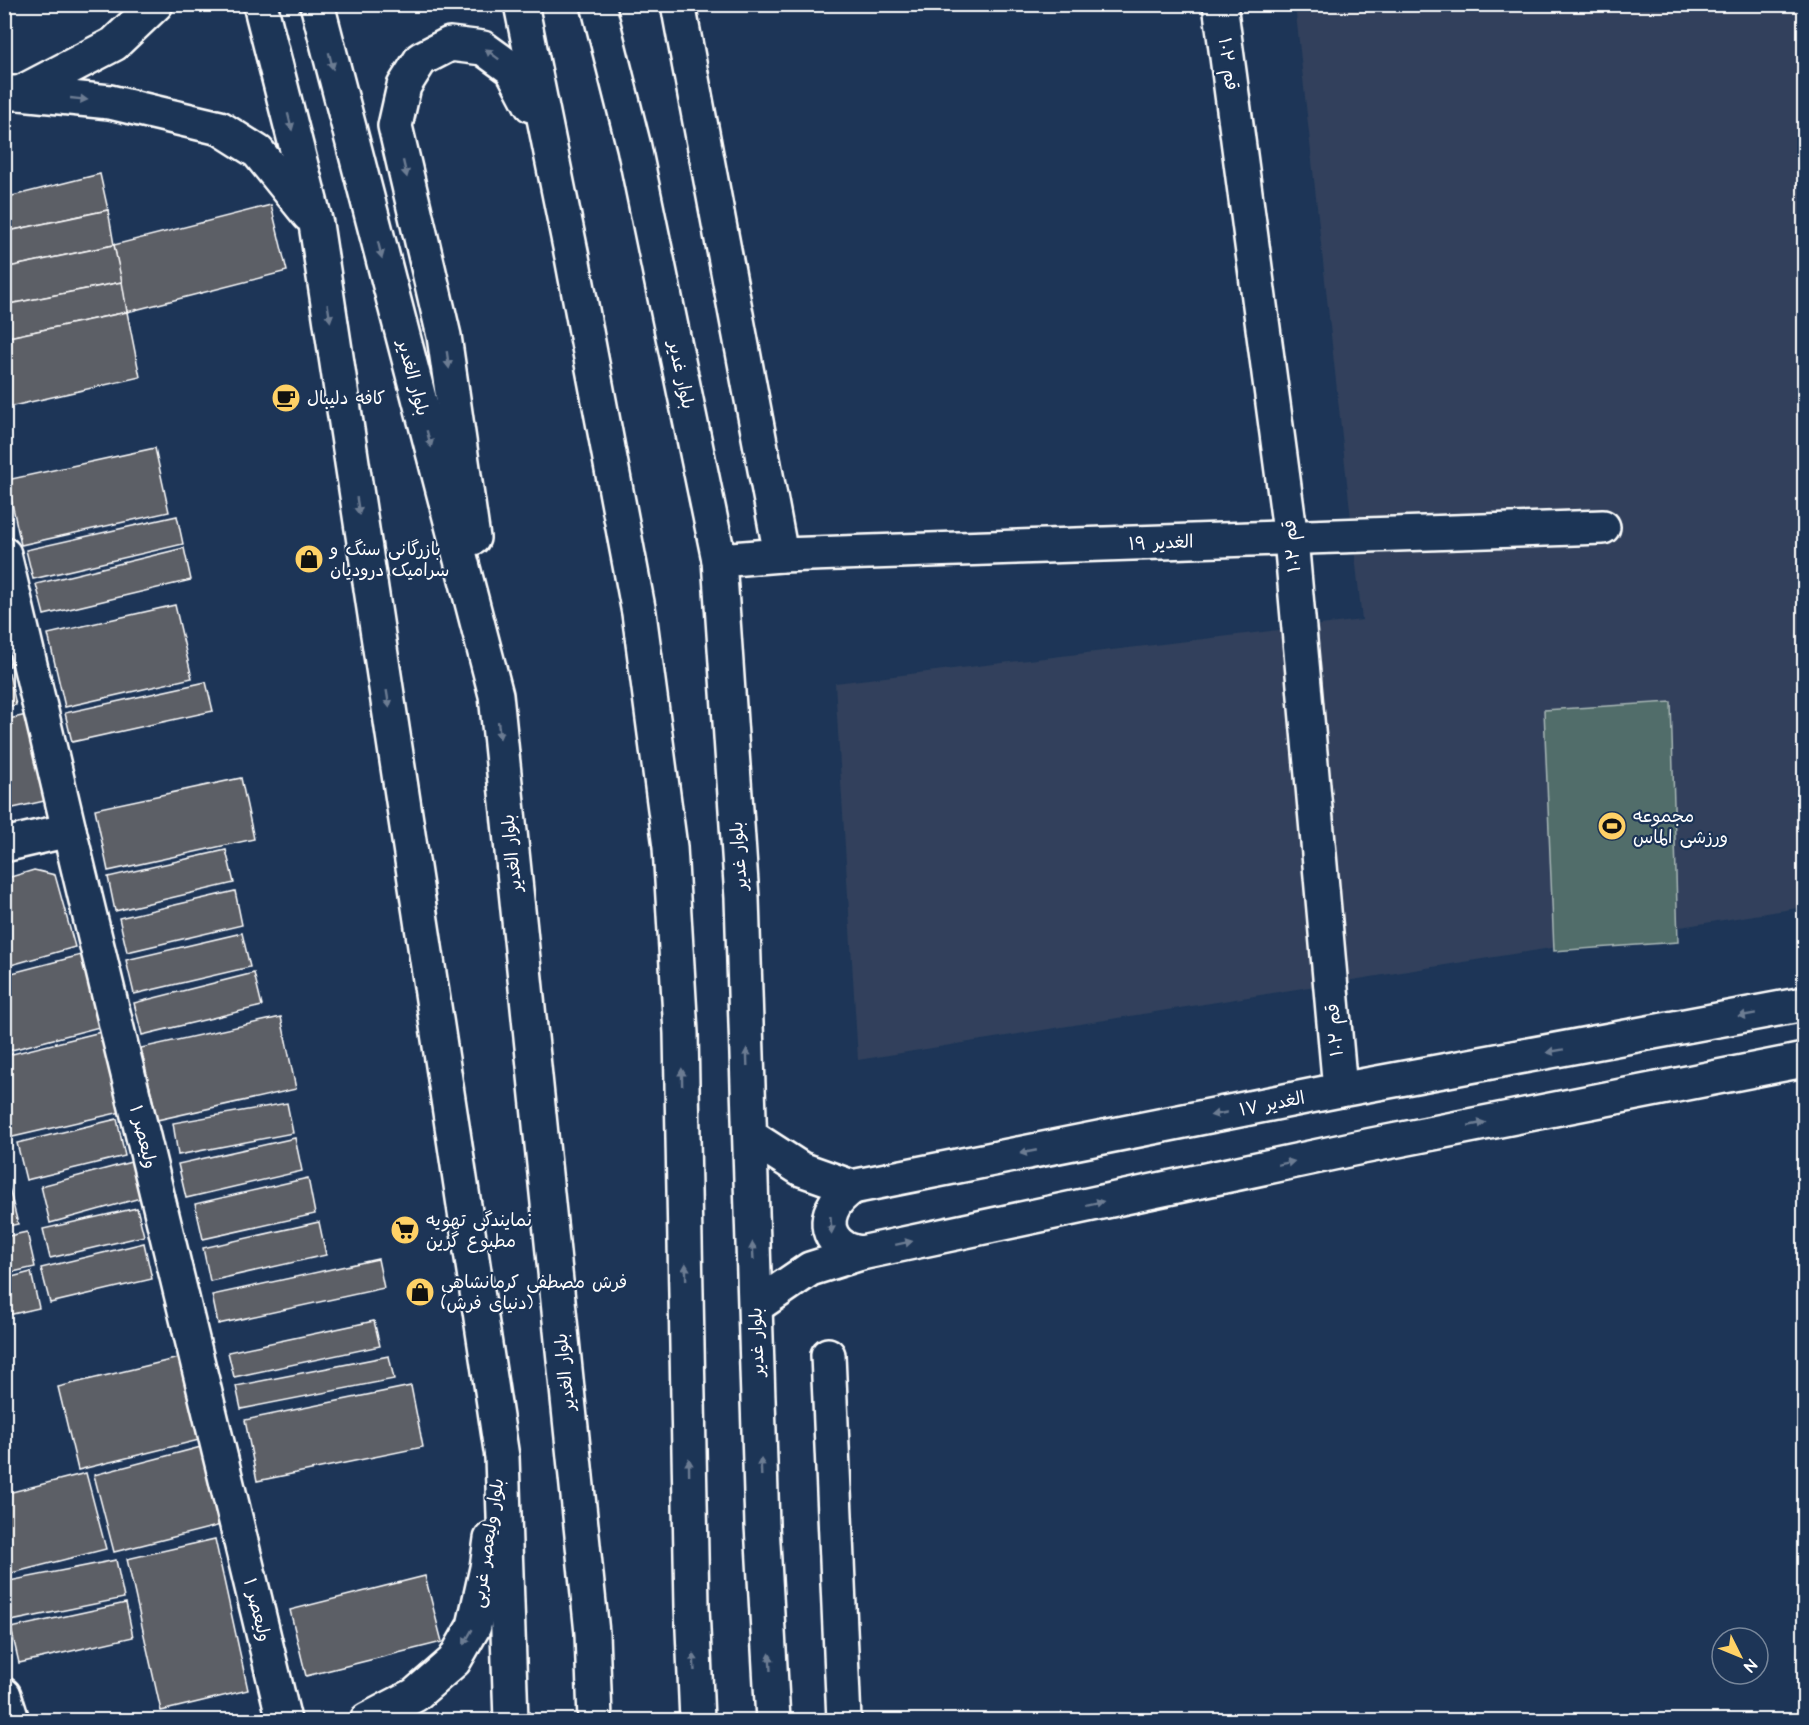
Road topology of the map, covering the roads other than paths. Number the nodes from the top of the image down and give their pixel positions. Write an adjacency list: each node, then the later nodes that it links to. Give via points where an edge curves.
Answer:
1 (156, 4): 8 (main road, via 114,44)
2 (260, 4): 10 (main road, one-way to 10)
3 (317, 4): 16 (main road, بلوار الغدیر, one-way to 16)
4 (521, 4): 9 (main road)
5 (598, 4): 15 (main road, بلوار غدیر, via 634,147)
6 (678, 4): 14 (main road)
7 (1220, 4): 12 (main road, قم ۱۰۲)
8 (12, 93): 10 (main road, one-way to 10, via 110,102 220,128 258,152)
9 (548, 136): 16 (main road, one-way to 16, via 512,69 483,48 450,44 421,59 404,86 395,126 444,336); 34 (main road, one-way to 9, via 681,1034 670,848 639,613)
10 (316, 224): 27 (main road, one-way to 27)
11 (1603, 527): 12 (main road, الغدیر ۱۹)
12 (1292, 539): 14 (main road, الغدیر ۱۹); 21 (main road, قم ۱۰۲)
13 (4, 554): 17 (main road, ولیعصر ۱)
14 (780, 555): 15 (main road, الغدیر ۱۹)
15 (719, 560): 22 (main road, بلوار غدیر, one-way to 15, via 742,898)
16 (496, 695): 33 (main road, بلوار الغدیر, one-way to 33, via 592,1633)
17 (69, 830): 18 (main road); 31 (main road, ولیعصر ۱)
18 (4, 845)
19 (1804, 1004): 21 (main road, الغدیر ۱۷, one-way to 21)
20 (1804, 1060): 24 (main road, one-way to 20, via 1352,1149)
21 (1340, 1090): 23 (main road, الغدیر ۱۷, one-way to 23)
22 (750, 1136): 23 (main road, via 801,1169); 25 (main road, بلوار غدیر, one-way to 22)
23 (852, 1187): 24 (main road, one-way to 24, via 835,1202 829,1222 838,1245)
24 (861, 1253): 25 (main road, via 810,1269)
25 (756, 1306): 35 (main road, بلوار غدیر, one-way to 25)
26 (828, 1355): 36 (main road)
27 (502, 1457): 29 (main road, بلوار ولیعصر غربی, one-way to 29, via 487,1568 474,1626 454,1661); 32 (main road)
28 (4, 1695): 30 (main road)
29 (390, 1717)
30 (12, 1720)
31 (284, 1720)
32 (511, 1720)
33 (595, 1720)
34 (697, 1720)
35 (773, 1720)
36 (844, 1720)

